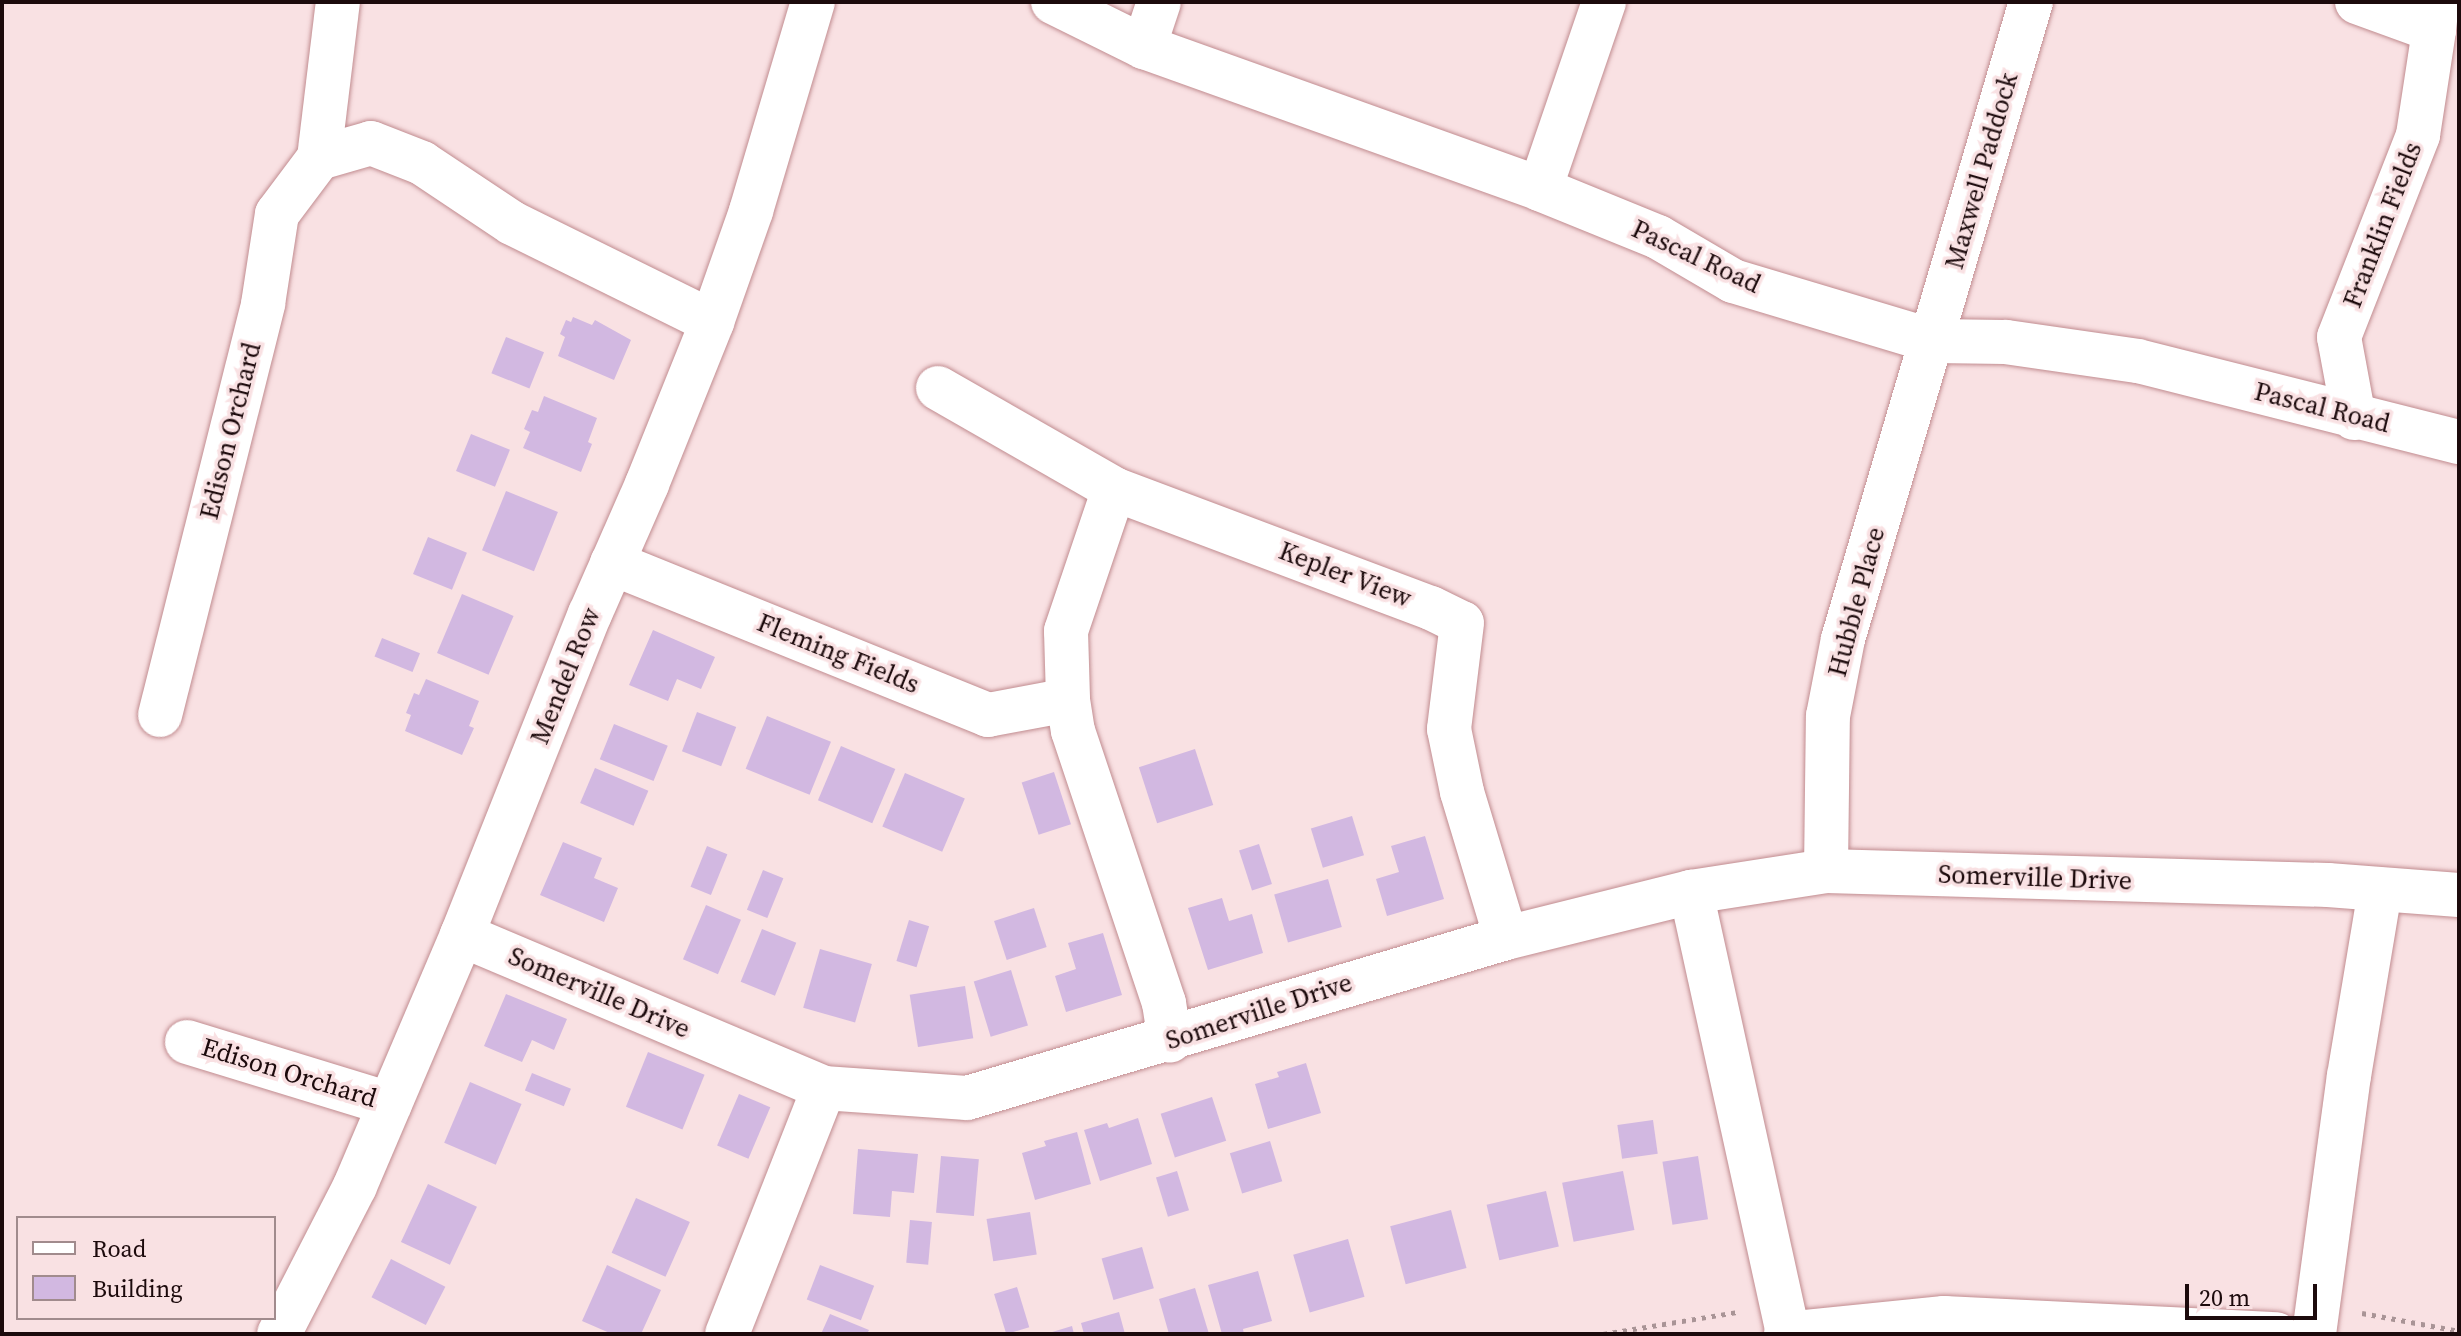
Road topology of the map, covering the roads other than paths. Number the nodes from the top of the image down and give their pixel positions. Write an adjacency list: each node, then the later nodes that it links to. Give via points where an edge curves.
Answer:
1 (338, 2): 10 (street, Edison Orchard)
2 (813, 2): 12 (street, Mendel Row)
3 (1053, 2): 9 (street, Pascal Road)
4 (1159, 2): 9 (street)
5 (1604, 2): 11 (street)
6 (2031, 2): 13 (street, Maxwell Paddock)
7 (2357, 2): 8 (street, Franklin Fields)
8 (2435, 16): 15 (street, Franklin Fields, via 2418,135 2339,337)
9 (1144, 47): 11 (street, Pascal Road)
10 (319, 158): 12 (street, via 371,143 422,163 512,223); 20 (street, Edison Orchard, via 277,214 263,304)
11 (1540, 189): 13 (street, Pascal Road, via 1658,237 1733,281)
12 (712, 322): 18 (street, Mendel Row)
13 (1933, 341): 15 (street, Pascal Road, via 2006,342 2138,361); 21 (street, Hubble Place, via 1843,639 1828,716)
14 (938, 388): 17 (street, Kepler View)
15 (2354, 418): 16 (street, Pascal Road)
16 (2459, 442)
17 (1114, 489): 19 (street, via 1066,631); 26 (street, Kepler View, via 1462,623 1449,729 1462,792)
18 (612, 563): 19 (street, Fleming Fields, via 988,715); 25 (street, Mendel Row)
19 (1068, 700): 27 (street, via 1073,731 1164,1003)
20 (160, 715)
21 (1826, 871): 22 (street, Somerville Drive); 23 (street, Somerville Drive)
22 (2380, 890): 24 (street, Somerville Drive); 35 (street)
23 (1691, 892): 26 (street, Somerville Drive); 33 (street)
24 (2459, 895)
25 (462, 935): 29 (street, Somerville Drive); 30 (street, Mendel Row)
26 (1506, 938): 27 (street, Somerville Drive)
27 (1170, 1041): 29 (street, Somerville Drive, via 967,1098)
28 (187, 1042): 30 (street, Edison Orchard)
29 (824, 1088): 32 (street)
30 (390, 1104): 31 (street, Mendel Row, via 355,1186)
31 (279, 1334)
32 (727, 1334)
33 (1787, 1334): 34 (street, via 1944,1318)
34 (2277, 1334)
35 (2314, 1334)

